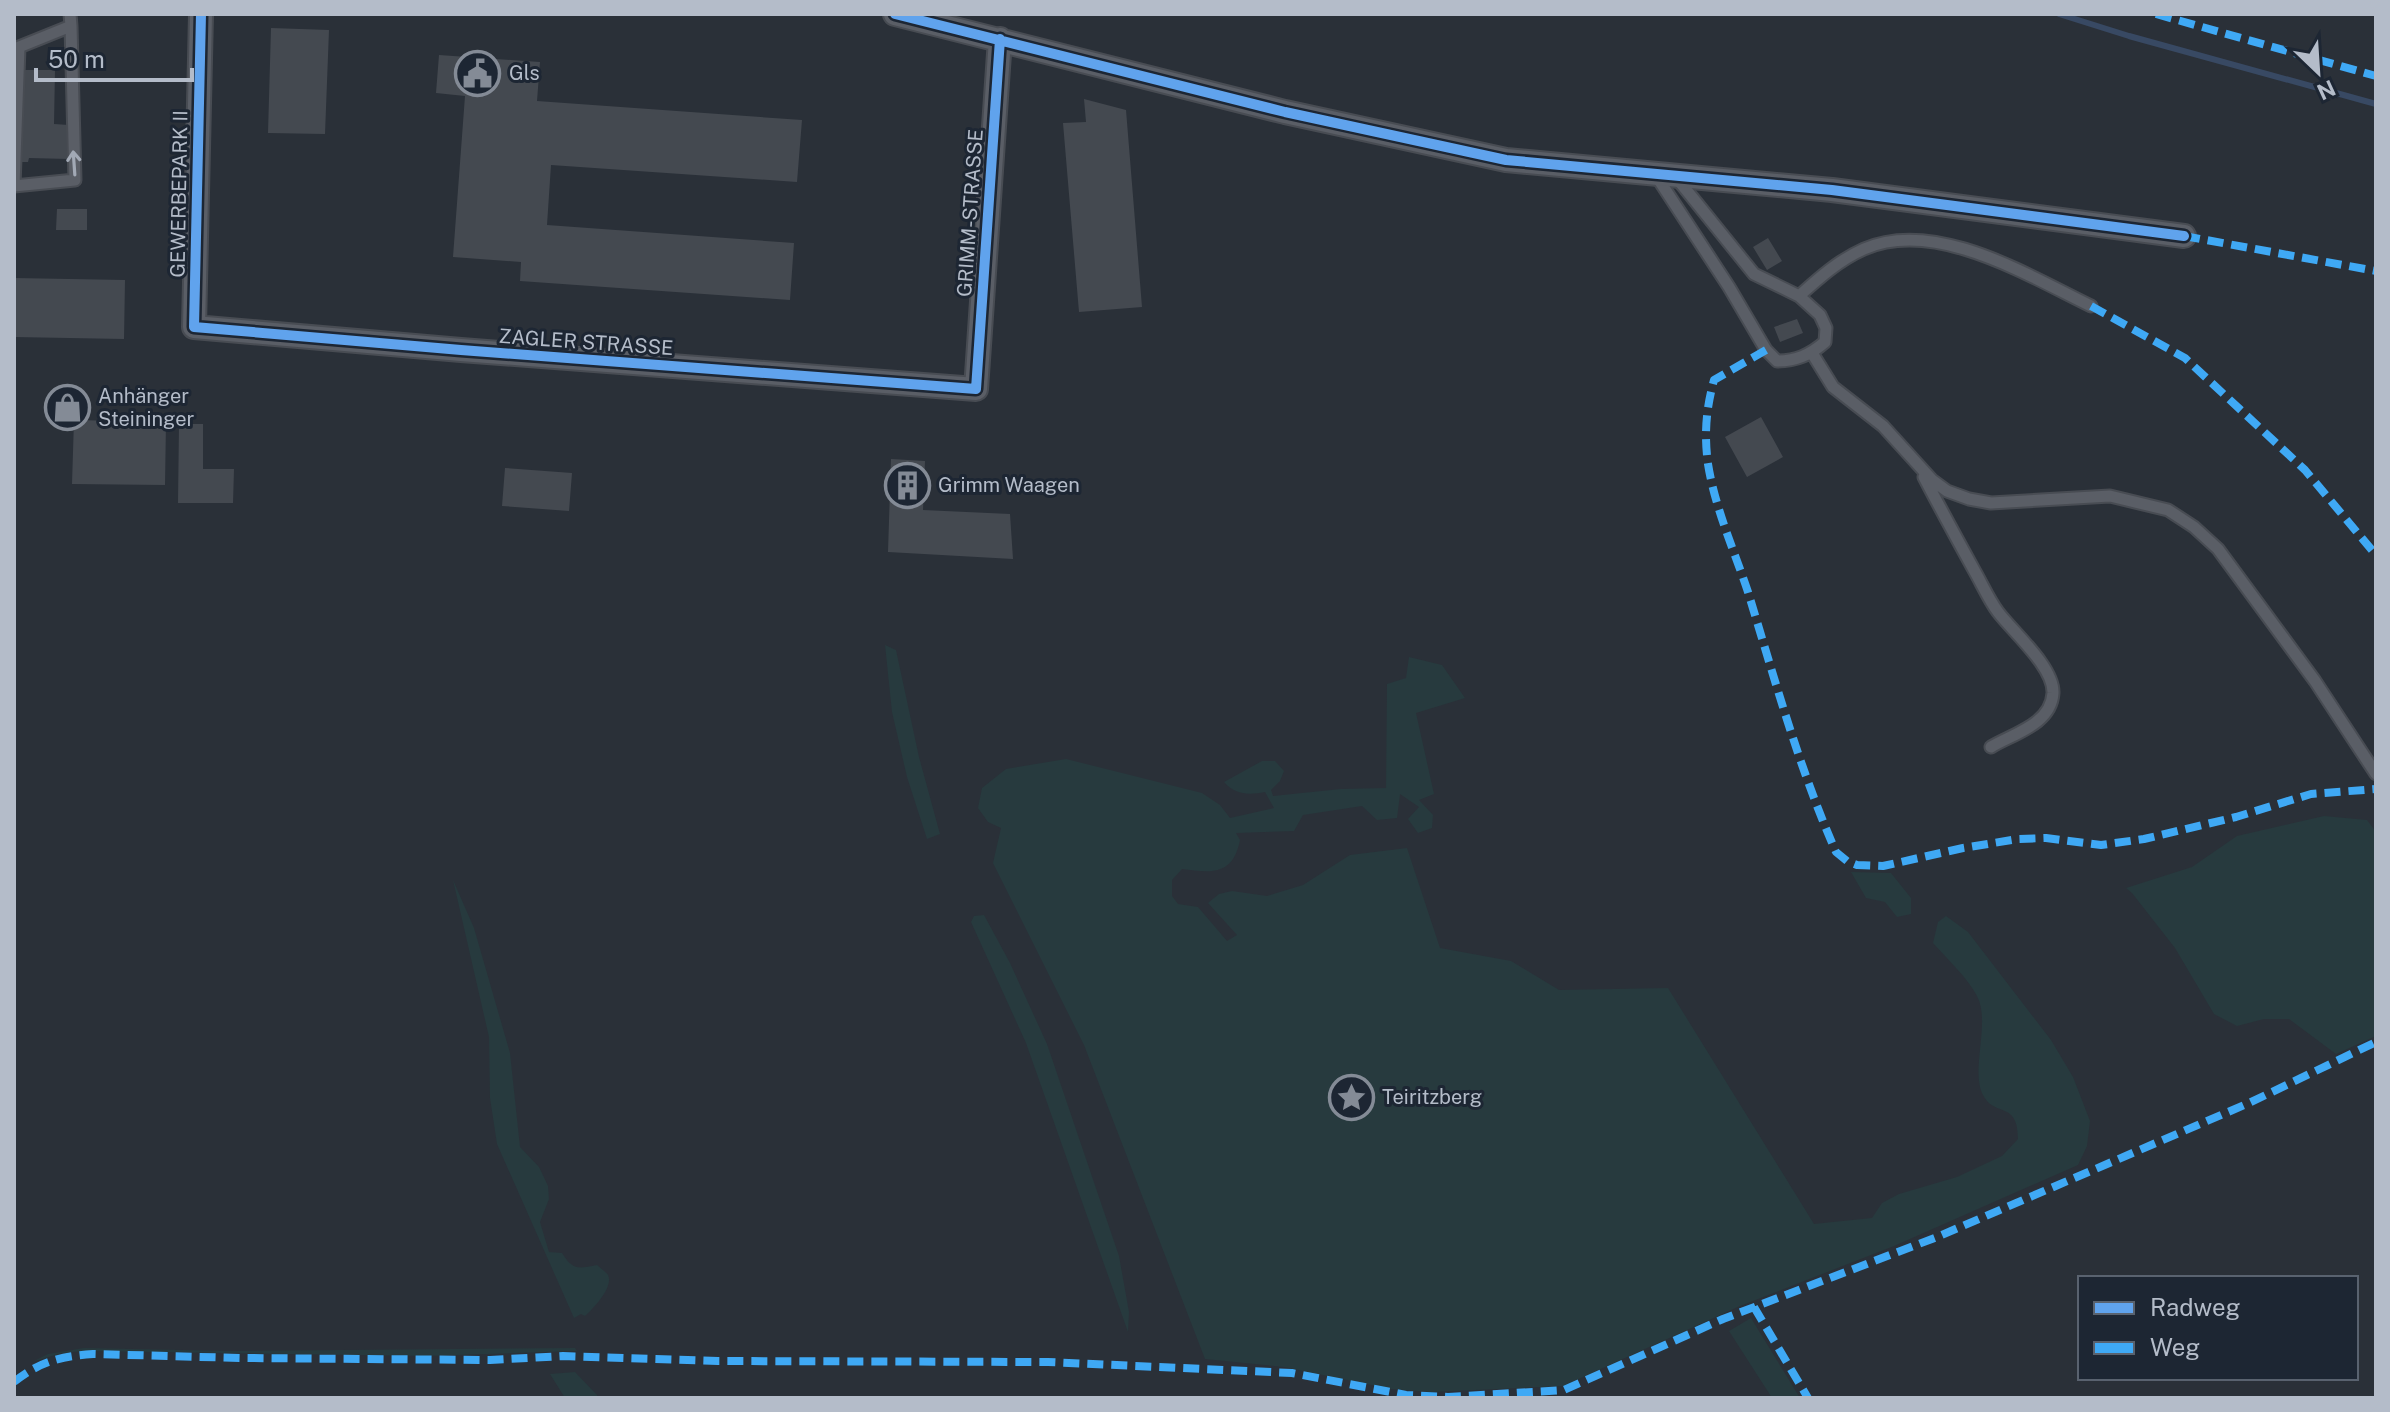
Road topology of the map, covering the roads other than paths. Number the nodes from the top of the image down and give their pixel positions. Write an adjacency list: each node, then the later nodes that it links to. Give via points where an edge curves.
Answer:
1 (201, 14): 10 (street, GEWERBEPARK II)
2 (895, 14): 4 (street)
3 (70, 20): 6 (lane, via 19,47); 6 (lane, one-way to 3, via 75,180)
4 (1000, 39): 5 (street, via 1460,152); 12 (street, GRIMM-STRASSE)
5 (1665, 175): 7 (street, via 1832,190); 8 (lane, via 1754,274); 11 (lane, via 1766,350 1777,361)
6 (14, 186)
7 (2184, 236)
8 (1799, 296): 9 (lane, via 1832,267 1864,249 1914,239 1986,257); 11 (lane, via 1826,328 1825,342)
9 (2091, 306)
10 (194, 327): 12 (street, ZAGLER STRASSE)
11 (1812, 353): 13 (lane, via 1833,387)
12 (976, 389)
13 (1915, 459): 14 (lane, via 1997,611 2035,655 2053,692 2041,718); 15 (lane, via 1932,480 1969,499 1991,503 2110,496 2168,510 2194,527 2218,549)
14 (1991, 747)
15 (2376, 774)

